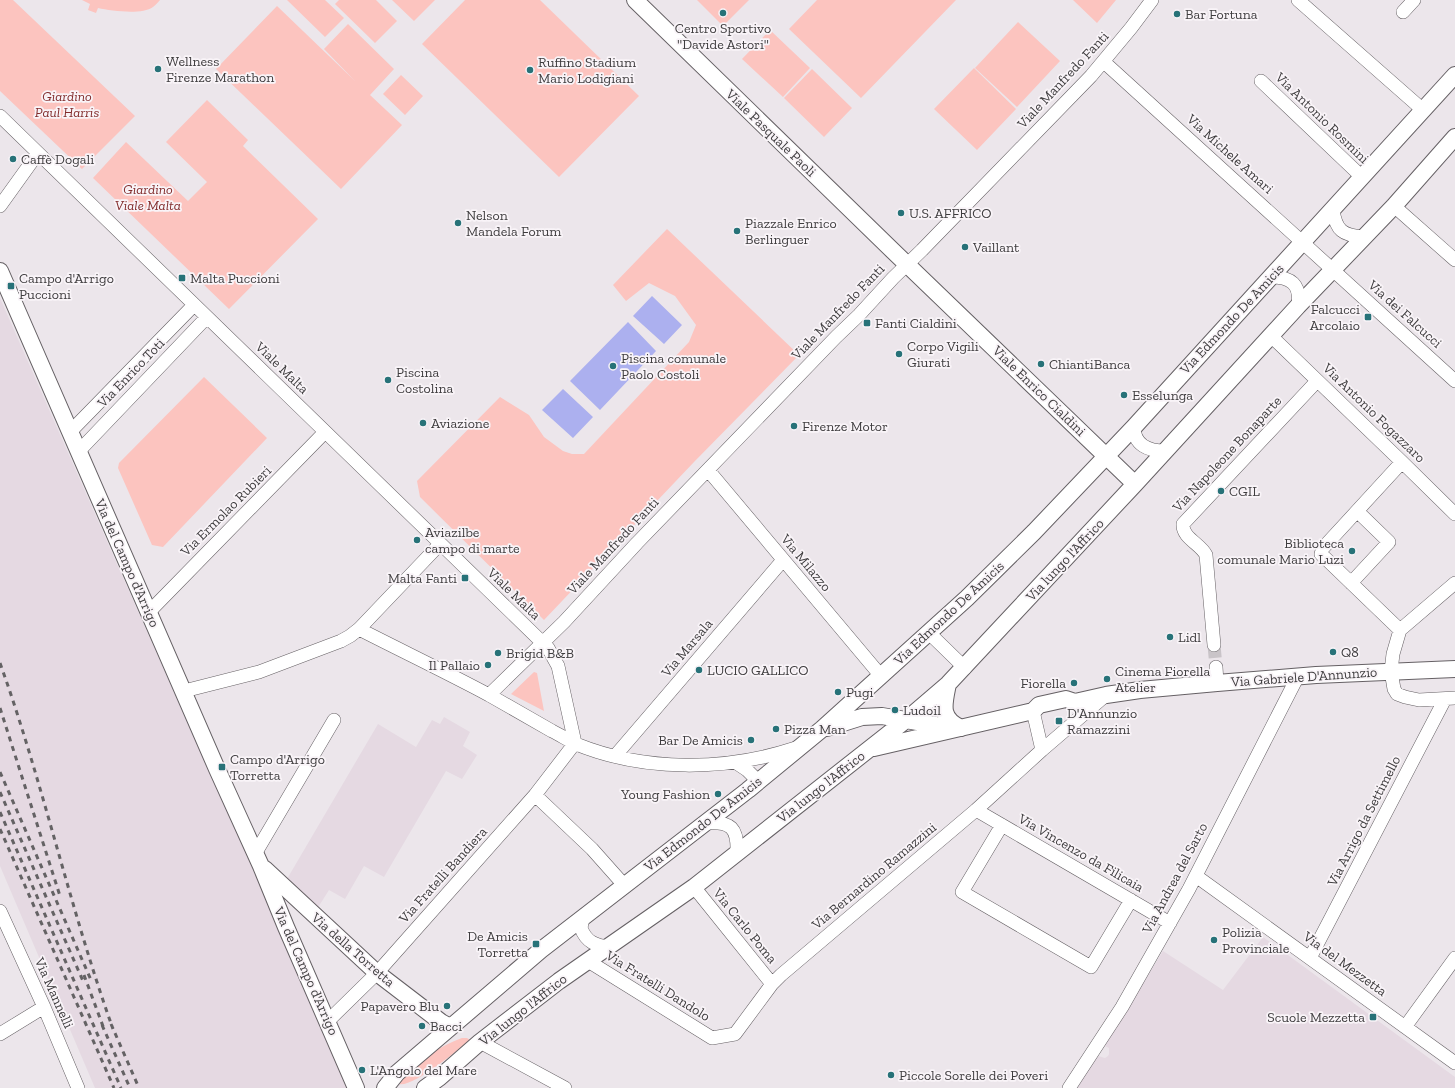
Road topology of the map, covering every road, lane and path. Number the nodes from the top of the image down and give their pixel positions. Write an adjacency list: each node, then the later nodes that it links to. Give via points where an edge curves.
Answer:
1 (634, 0): 20 (street, Viale Pasquale Paoli)
2 (1152, 0): 6 (street, Viale Manfredo Fanti)
3 (1298, 0): 9 (street)
4 (1414, 0): 5 (street)
5 (1403, 12)
6 (1104, 62): 18 (street, Via Michele Amari); 20 (street, Viale Manfredo Fanti)
7 (1455, 75): 9 (street, Via Edmondo De Amicis)
8 (1261, 81): 13 (street, Via Antonio Rosmini)
9 (1423, 110): 13 (street, Via Edmondo De Amicis)
10 (0, 116): 12 (street, Viale Malta)
11 (1454, 139): 15 (street, Via lungo l'Affrico)
12 (38, 153): 14 (street); 24 (street, Viale Malta)
13 (1362, 177): 16 (street, Via Edmondo De Amicis)
14 (0, 206)
15 (1394, 206): 17 (street, Via lungo l'Affrico); 19 (street)
16 (1333, 210): 17 (street, via 1339,229 1349,235); 18 (street, Via Edmondo De Amicis)
17 (1363, 237): 21 (street, Via lungo l'Affrico)
18 (1303, 242): 21 (street, Via Michele Amari); 23 (street, Via Edmondo De Amicis)
19 (1455, 260)
20 (908, 265): 35 (street, Viale Enrico Cialdini); 37 (street, Viale Manfredo Fanti)
21 (1334, 270): 25 (street, Via lungo l'Affrico); 29 (street, Via dei Falcucci)
22 (0, 271): 31 (street, Via del Campo d'Arrigo)
23 (1271, 277): 25 (street, via 1294,283 1298,292); 30 (street, Via Edmondo De Amicis)
24 (194, 305): 26 (street, Viale Malta); 31 (street, Via Enrico Toti)
25 (1298, 306): 27 (street, Via lungo l'Affrico)
26 (207, 317): 32 (street, Viale Malta); 33 (street, Via Enrico Toti)
27 (1271, 336): 28 (street, Via Antonio Fogazzaro); 34 (street, Via lungo l'Affrico)
28 (1317, 381): 36 (street, Via Antonio Fogazzaro); 50 (street, Via Napoleone Bonaparte, via 1183,524 1184,533 1206,555)
29 (1455, 381)
30 (1134, 427): 34 (street, via 1135,438 1139,444 1150,450); 35 (street, Via Edmondo De Amicis)
31 (70, 432): 33 (street, Via del Campo d'Arrigo)
32 (325, 432): 41 (street, Viale Malta); 45 (street, Via Ermolao Rubieri)
33 (79, 451): 45 (street, Via del Campo d'Arrigo)
34 (1165, 451): 38 (street, Via lungo l'Affrico)
35 (1106, 456): 38 (street, Viale Enrico Cialdini); 48 (street, Via Edmondo De Amicis, via 1034,532)
36 (1402, 462): 39 (street); 40 (street, Via Antonio Fogazzaro)
37 (708, 470): 42 (street, Via Milazzo); 49 (street, Viale Manfredo Fanti)
38 (1135, 484): 51 (street, Via lungo l'Affrico)
39 (1357, 511): 43 (street, via 1320,552); 43 (street, via 1389,542)
40 (1455, 514)
41 (440, 544): 46 (street); 49 (street, Viale Malta)
42 (783, 560): 54 (street, Via Milazzo); 70 (street, Via Marsala)
43 (1351, 583): 47 (street)
44 (1455, 583): 47 (street)
45 (149, 612): 57 (street, Via del Campo d'Arrigo)
46 (359, 629): 57 (street, via 341,641 259,672); 58 (street)
47 (1400, 630): 53 (street)
48 (929, 633): 51 (street); 54 (street, Via Edmondo De Amicis)
49 (542, 643): 58 (street, Viale Manfredo Fanti); 66 (street, Viale Malta, via 553,655 558,666)
50 (1214, 644)
51 (965, 668): 56 (street, Via lungo l'Affrico)
52 (1455, 669): 53 (street, Via Gabriele D'Annunzio)
53 (1391, 671): 55 (street, Via Gabriele D'Annunzio); 60 (street, Via Gabriele D'Annunzio, via 1394,689 1401,696 1418,700)
54 (881, 676): 65 (street, Via Edmondo De Amicis)
55 (1298, 676): 59 (street, Via Gabriele D'Annunzio, via 1217,675); 79 (street, Via Andrea del Sarto)
56 (948, 684): 63 (street, Via lungo l'Affrico); 64 (street, via 945,715 949,722)
57 (184, 691): 78 (street, Via del Campo d'Arrigo)
58 (489, 695): 66 (street)
59 (1106, 695): 61 (street, Via Gabriele D'Annunzio, via 1075,702 1068,708 1040,714); 69 (street, Via Bernardino Ramazzini)
60 (1450, 698): 87 (street, Via Arrigo da Settimello)
61 (1033, 711): 64 (street, Via Gabriele D'Annunzio); 69 (street)
62 (334, 720): 78 (street)
63 (906, 720): 64 (street, Via Gabriele D'Annunzio); 65 (street, via 869,716); 68 (street, Via lungo l'Affrico)
64 (961, 728): 68 (street, Via Gabriele D'Annunzio)
65 (822, 729): 67 (street, Via Edmondo De Amicis)
66 (575, 743): 70 (street); 73 (street, Via Fratelli Bandiera)
67 (801, 747): 71 (street, via 777,755); 72 (street, Via Edmondo De Amicis)
68 (870, 749): 77 (street, Via lungo l'Affrico)
69 (1042, 750): 74 (street, Via Bernardino Ramazzini)
70 (616, 756): 71 (street, via 653,763 705,765)
71 (735, 762): 72 (street)
72 (758, 781): 75 (street, Via Edmondo De Amicis)
73 (535, 795): 80 (street, via 592,849); 90 (street, Via Fratelli Bandiera)
74 (976, 810): 76 (street, Via Vincenzo da Filicaia); 91 (street, Via Bernardino Ramazzini)
75 (706, 823): 77 (street, via 730,826 736,833); 80 (street, Via Edmondo De Amicis)
76 (1002, 826): 82 (street, Via Vincenzo da Filicaia); 82 (street, via 962,892 1084,963 1091,967)
77 (737, 853): 81 (street, Via lungo l'Affrico)
78 (258, 860): 90 (street, Via della Torretta); 93 (street, Via del Campo d'Arrigo)
79 (1196, 876): 85 (street, Via Andrea del Sarto); 87 (street, Via del Mezzetta)
80 (624, 885): 84 (street, Via Edmondo De Amicis)
81 (694, 887): 86 (street, Via lungo l'Affrico); 91 (street, Via Carlo Poma)
82 (1131, 900): 85 (street, Via Vincenzo da Filicaia)
83 (0, 911): 92 (street, Via Mannelli)
84 (583, 917): 86 (street, via 581,928 588,940 600,946); 94 (street, Via Edmondo De Amicis)
85 (1170, 923): 107 (street, Via Andrea del Sarto, via 1122,1007)
86 (610, 947): 89 (street, Via lungo l'Affrico)
87 (1310, 958): 95 (street, Via del Mezzetta)
88 (1455, 958): 95 (street)
89 (588, 961): 97 (street, Via Fratelli Dandolo, via 712,1038); 98 (street, Via lungo l'Affrico)
90 (377, 973): 93 (street, Via Fratelli Bandiera); 94 (street, Via della Torretta)
91 (772, 984): 97 (street, Via Bernardino Ramazzini)
92 (44, 1007): 96 (street); 101 (street, Via Mannelli)
93 (328, 1021): 102 (street, Via del Campo d'Arrigo)
94 (450, 1027): 103 (street, Via Edmondo De Amicis)
95 (1405, 1027): 99 (street, Via del Mezzetta)
96 (0, 1034)
97 (735, 1034)
98 (480, 1042): 100 (street, Via lungo l'Affrico); 106 (street)
99 (1455, 1063)
100 (439, 1078): 104 (street, Via lungo l'Affrico); 105 (street, Via lungo l'Affrico)
101 (78, 1088)
102 (357, 1088)
103 (385, 1088)
104 (415, 1088)
105 (425, 1088)
106 (565, 1088)
107 (1068, 1088)

